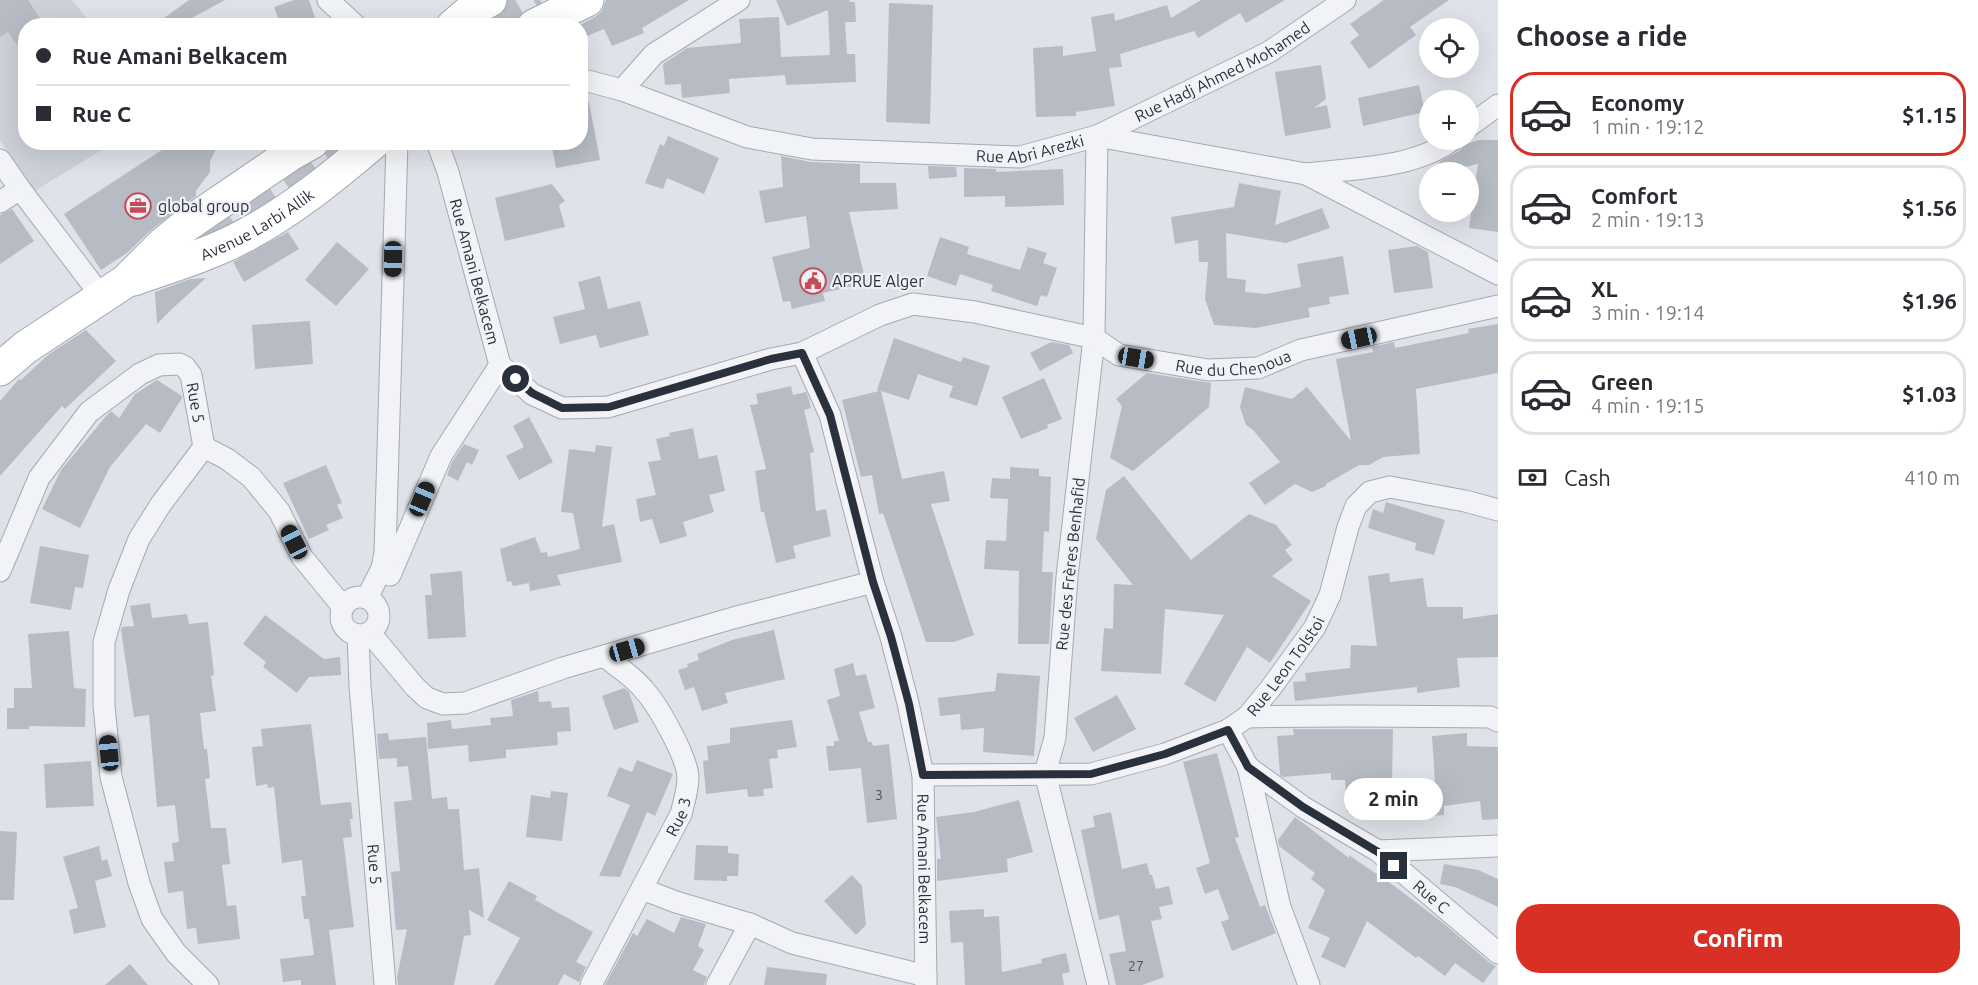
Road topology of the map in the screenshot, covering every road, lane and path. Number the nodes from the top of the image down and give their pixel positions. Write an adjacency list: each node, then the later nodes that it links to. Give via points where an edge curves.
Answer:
1 (328, 0): 5 (street)
2 (587, 0): 6 (main road)
3 (739, 0): 8 (street, via 654,54)
4 (1345, 0): 11 (street, Rue Hadj Ahmed Mohamed, via 1269,52)
5 (347, 18)
6 (550, 18)
7 (588, 81): 8 (street, Rue Abri Arezki)
8 (622, 90): 11 (street, Rue Abri Arezki, via 747,138 812,149 1020,157)
9 (1498, 105): 10 (street)
10 (1479, 119)
11 (1097, 136): 19 (street, Rue Abri Arezki); 26 (street, Rue des Frères Benhafid)
12 (297, 150): 24 (main road, Avenue Larbi Allik, via 184,226)
13 (310, 150): 20 (main road)
14 (364, 150): 20 (main road, Avenue Larbi Allik)
15 (397, 150): 34 (street, via 386,553)
16 (440, 150): 28 (street, Rue Amani Belkacem)
17 (1435, 150): 19 (street, via 1413,159)
18 (0, 160): 21 (street)
19 (1306, 174): 23 (street, Rue Abri Arezki)
20 (324, 182): 24 (main road, Avenue Larbi Allik, via 243,237)
21 (20, 189): 22 (street); 24 (street)
22 (0, 202)
23 (1498, 274)
24 (114, 289): 29 (main road, Avenue Larbi Allik, via 26,347)
25 (1498, 306): 26 (street, Rue du Chenoua, via 1301,350 1258,368 1208,370 1119,355)
26 (1094, 338): 27 (street, Rue du Chenoua, via 975,312 913,304 880,315); 42 (street, Rue des Frères Benhafid, via 1067,577 1055,738)
27 (802, 353): 28 (street, Rue Amani Belkacem, via 609,407 562,408 532,393); 33 (street, Rue Amani Belkacem, via 830,415)
28 (500, 365): 34 (street, via 441,456)
29 (0, 369)
30 (204, 447): 32 (street, Rue 5, via 191,375 185,367 159,365 140,374 89,412 39,478); 35 (street, Rue 5, via 251,477 279,512 302,557); 50 (street, via 139,539 119,590 104,642 104,706 114,787 152,919 176,953)
31 (1498, 510): 38 (street, Rue Leon Tolstoi, via 1390,487 1370,492 1356,506 1330,595 1315,627)
32 (0, 571)
33 (873, 582): 37 (street, via 733,618); 43 (street, Rue Amani Belkacem, via 909,704)
34 (372, 602): 35 (street, via 357,597); 36 (street, via 380,612 379,620 376,627)
35 (343, 607): 36 (street, via 343,625 352,633)
36 (364, 634): 37 (street, via 427,698 443,704 465,703); 51 (street, Rue 5, via 361,709)
37 (605, 657): 46 (street, Rue 3, via 644,689 660,711 688,775 681,814)
38 (1247, 717): 39 (street, via 1490,717); 40 (street, Rue Leon Tolstoi)
39 (1498, 722)
40 (1228, 730): 41 (street, Rue C); 42 (street, Rue Leon Tolstoi, via 1165,754 1091,774)
41 (1248, 767): 45 (street, Rue C, via 1303,807); 55 (street, via 1280,907)
42 (1045, 773): 43 (street, Rue Leon Tolstoi); 54 (street, Rue des Frères Benhafid)
43 (923, 775): 49 (street, Rue Amani Belkacem)
44 (1498, 846): 45 (street)
45 (1378, 852): 48 (street, Rue C)
46 (642, 889): 47 (street); 52 (street, Rue 3)
47 (750, 924): 49 (street, via 792,943); 53 (street)
48 (1498, 953)
49 (926, 980)
50 (208, 985)
51 (385, 985)
52 (591, 985)
53 (717, 985)
54 (1098, 985)
55 (1310, 985)

